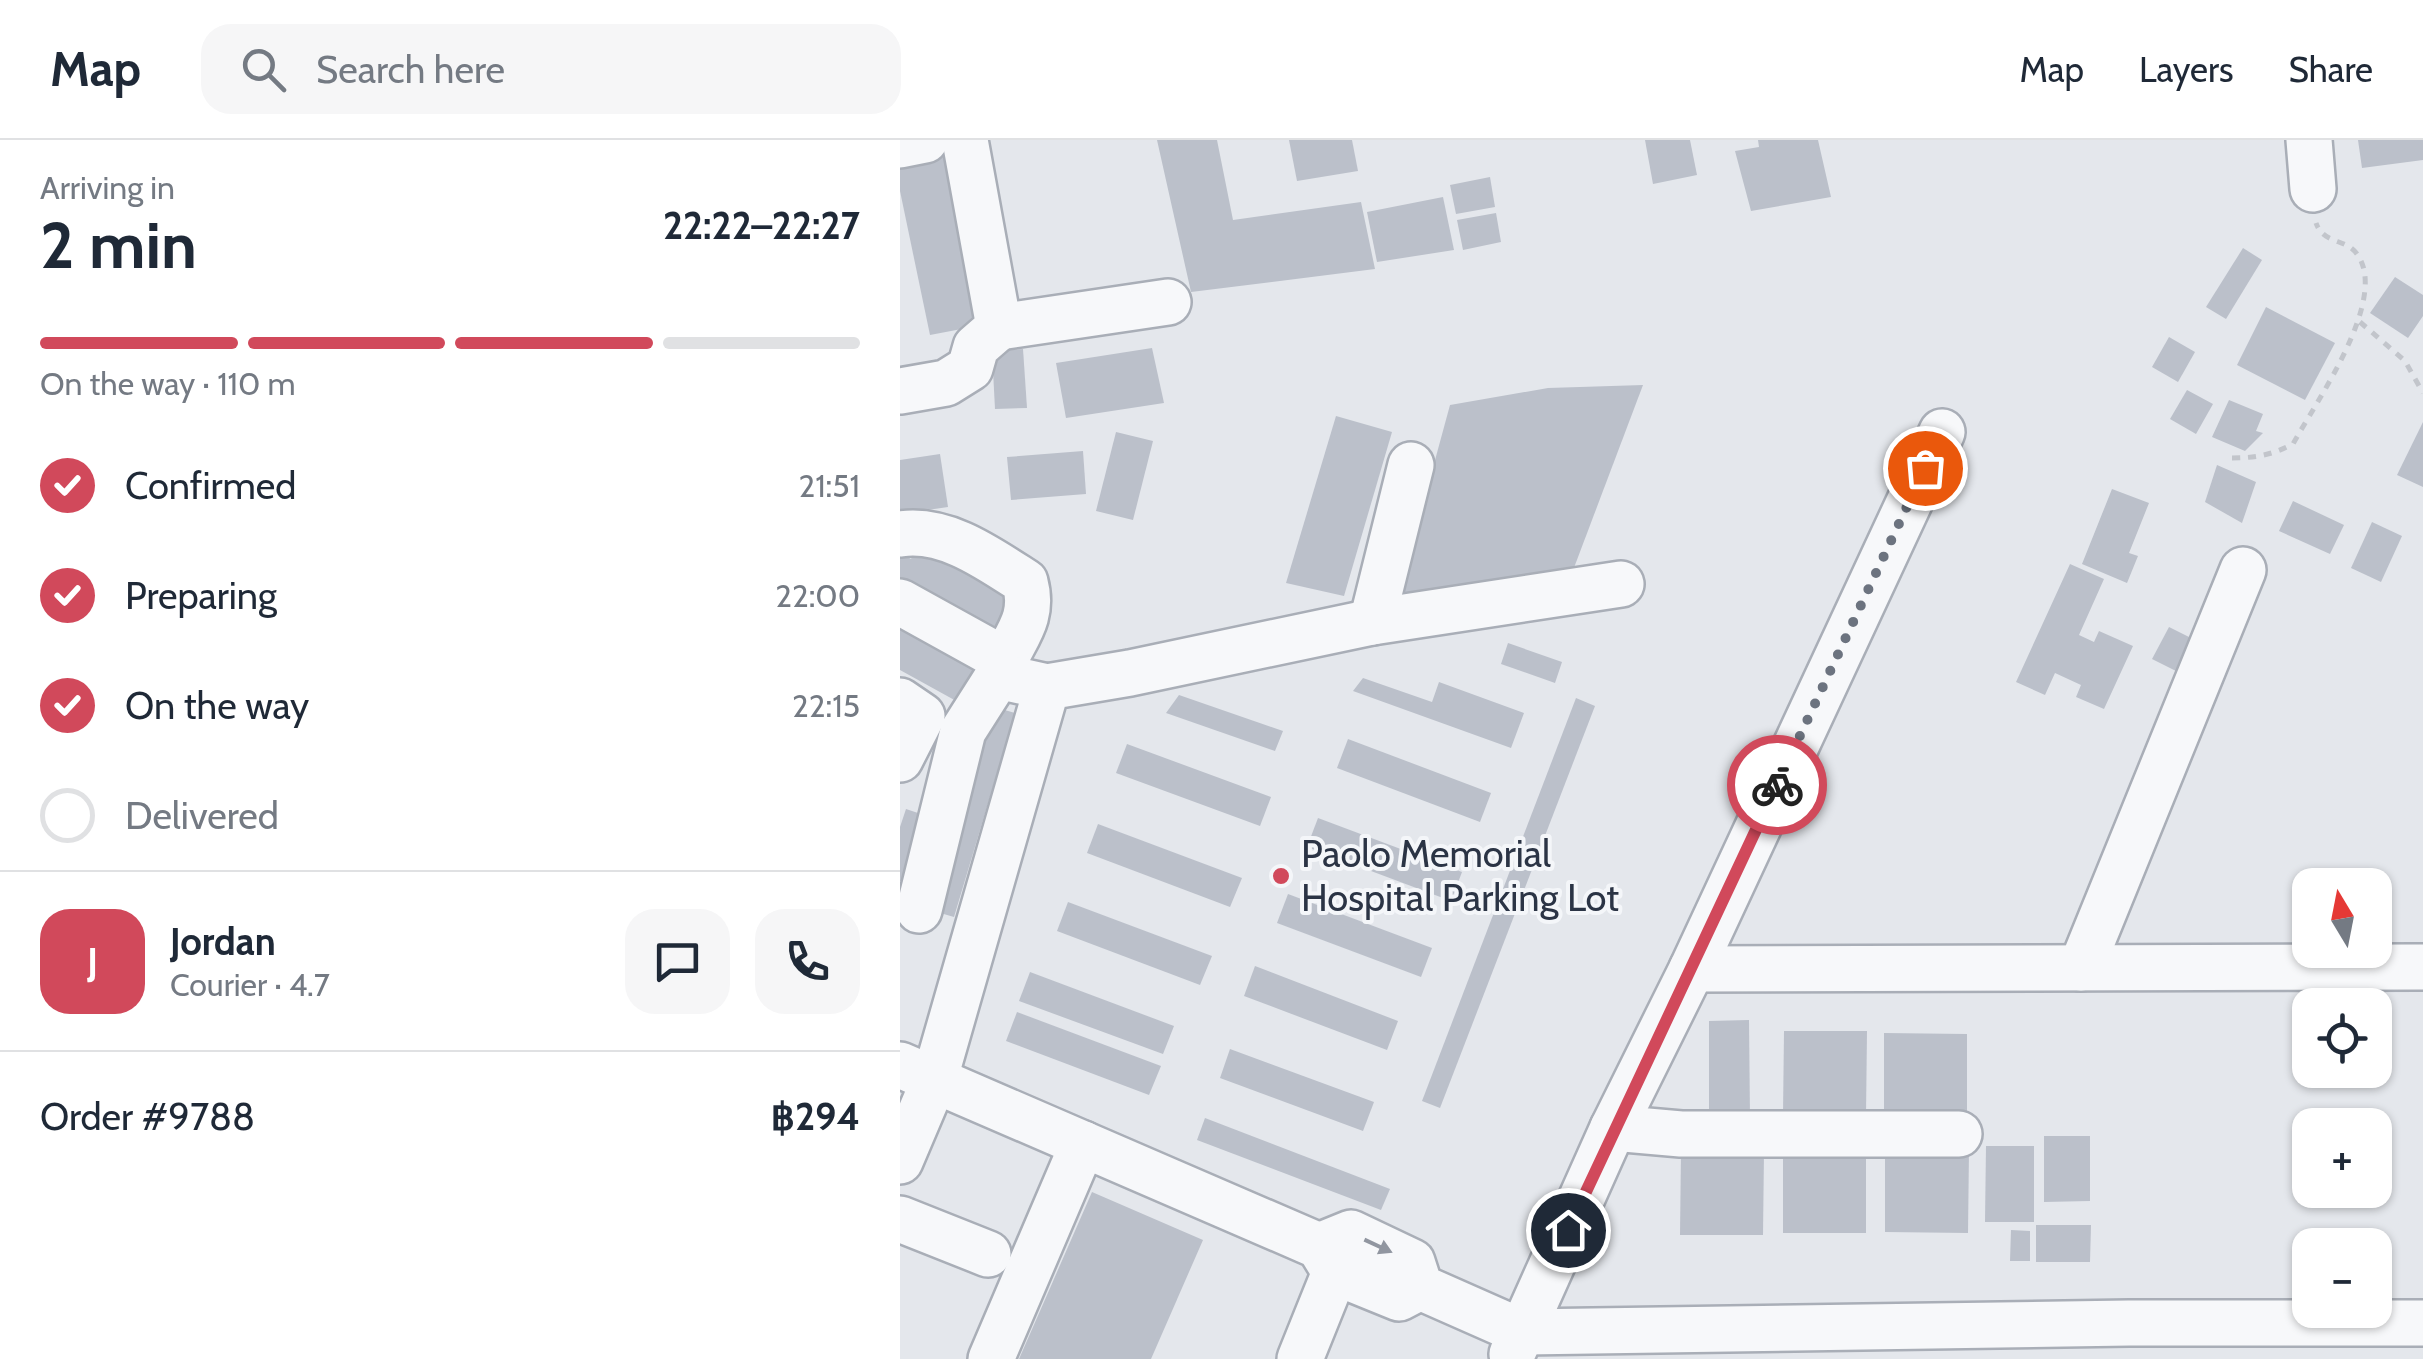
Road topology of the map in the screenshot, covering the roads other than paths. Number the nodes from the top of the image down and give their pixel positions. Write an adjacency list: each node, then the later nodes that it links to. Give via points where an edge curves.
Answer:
1 (925, 140): 4 (street)
2 (965, 140): 7 (street)
3 (2309, 140): 5 (street)
4 (900, 145)
5 (2313, 189)
6 (1168, 302): 7 (street)
7 (999, 328): 8 (street, via 976,347 970,368 946,383)
8 (900, 391)
9 (1942, 432): 23 (street)
10 (1411, 465): 15 (street)
11 (900, 534): 16 (street, via 922,531 957,542 1024,582 1030,603)
12 (2243, 570): 22 (street)
13 (1621, 584): 15 (street)
14 (900, 602): 16 (street)
15 (1372, 622): 17 (street)
16 (1000, 667): 17 (street); 18 (street)
17 (1047, 688): 24 (street)
18 (928, 716): 19 (street); 20 (street)
19 (900, 759)
20 (919, 910)
21 (2423, 967): 22 (street)
22 (2081, 968): 23 (street)
23 (1692, 969): 25 (street)
24 (917, 1073): 27 (street); 28 (street)
25 (1613, 1128): 26 (street); 33 (street)
26 (1959, 1134)
27 (1083, 1144): 31 (street); 34 (street)
28 (900, 1161)
29 (900, 1219): 30 (street)
30 (988, 1254)
31 (1327, 1259): 33 (street, via 1351,1233 1412,1262 1420,1287); 35 (street)
32 (2423, 1324): 33 (street, via 2130,1323)
33 (1516, 1346)
34 (992, 1359)
35 (1300, 1359)

